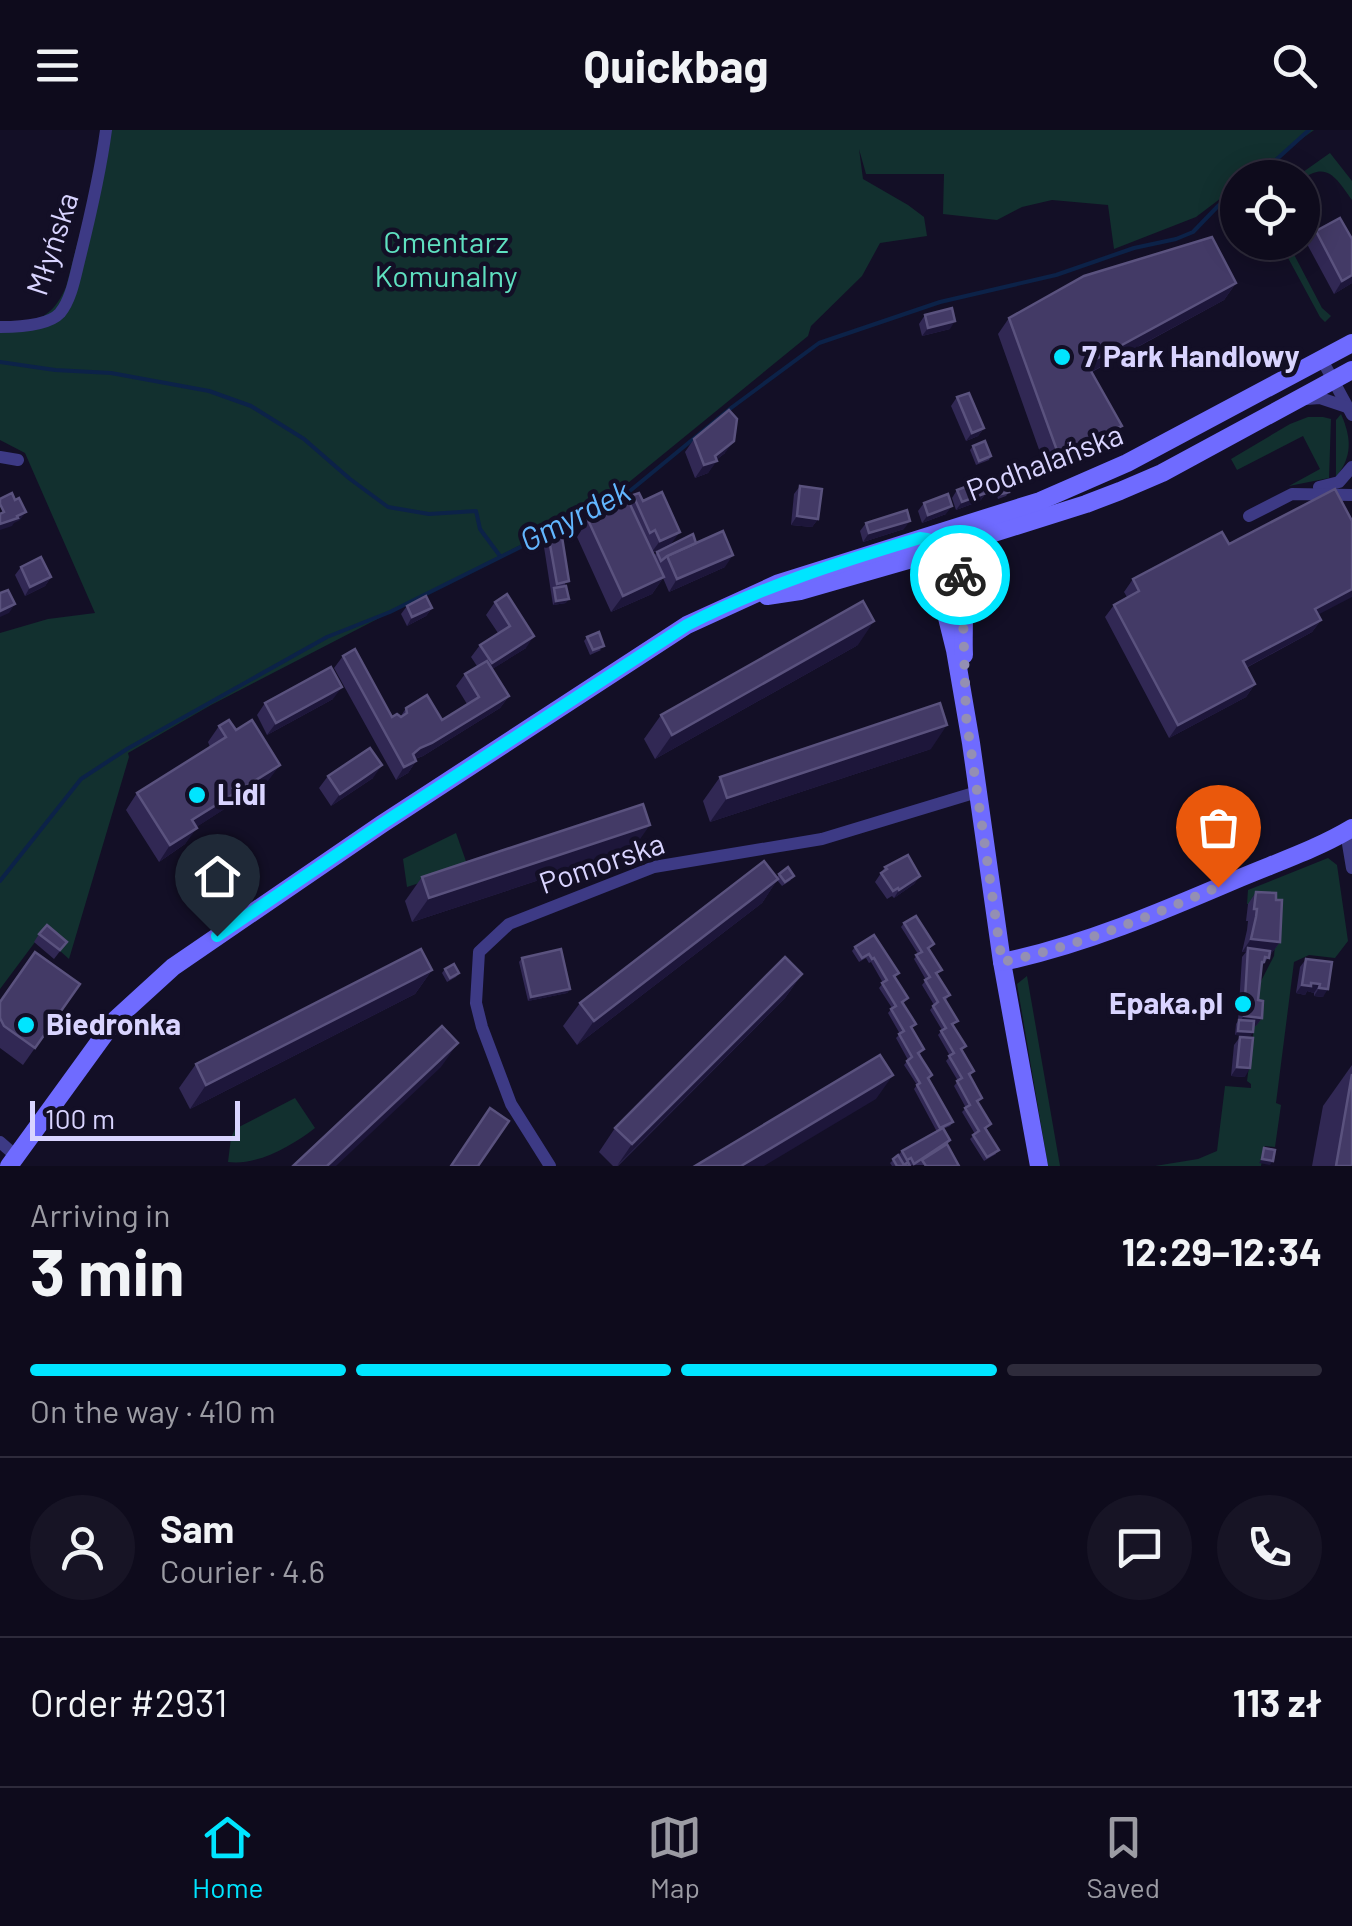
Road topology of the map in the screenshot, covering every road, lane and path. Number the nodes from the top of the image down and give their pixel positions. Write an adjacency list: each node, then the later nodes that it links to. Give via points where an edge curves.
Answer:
1 (106, 130): 2 (street, Młyńska, via 99,183 61,312)
2 (0, 327)
3 (1341, 363): 4 (street, Podhalańska); 5 (street); 14 (street, Podhalańska, via 1295,372 1078,486)
4 (1292, 401): 5 (street, via 1320,398); 15 (street, Podhalańska, via 1120,492)
5 (1350, 411)
6 (0, 458): 7 (street)
7 (18, 460)
8 (1352, 467): 10 (street)
9 (1352, 481): 10 (street)
10 (1333, 485): 11 (street)
11 (1292, 494): 12 (street); 13 (street)
12 (1352, 495)
13 (1249, 516)
14 (959, 526): 16 (street, Podhalańska); 17 (street)
15 (992, 532): 17 (street, Podhalańska); 20 (street, via 977,546)
16 (920, 538): 17 (street); 21 (street, Podhalańska)
17 (944, 548): 18 (street, Podhalańska); 19 (street); 20 (street)
18 (908, 560): 19 (street); 21 (street, Podhalańska, via 800,591)
19 (936, 573): 22 (street)
20 (962, 582): 22 (street)
21 (742, 599): 28 (street, Podhalańska, via 687,625 172,968 115,1020)
22 (966, 716): 23 (street)
23 (977, 792): 26 (street); 29 (street, Pomorska, via 822,839 654,867 509,924 479,952 476,1004 511,1104)
24 (1349, 830): 25 (street); 26 (street, via 1145,917)
25 (1352, 868)
26 (1002, 962): 30 (street)
27 (0, 1142): 28 (street)
28 (13, 1161)
29 (550, 1166)
30 (1039, 1166)

